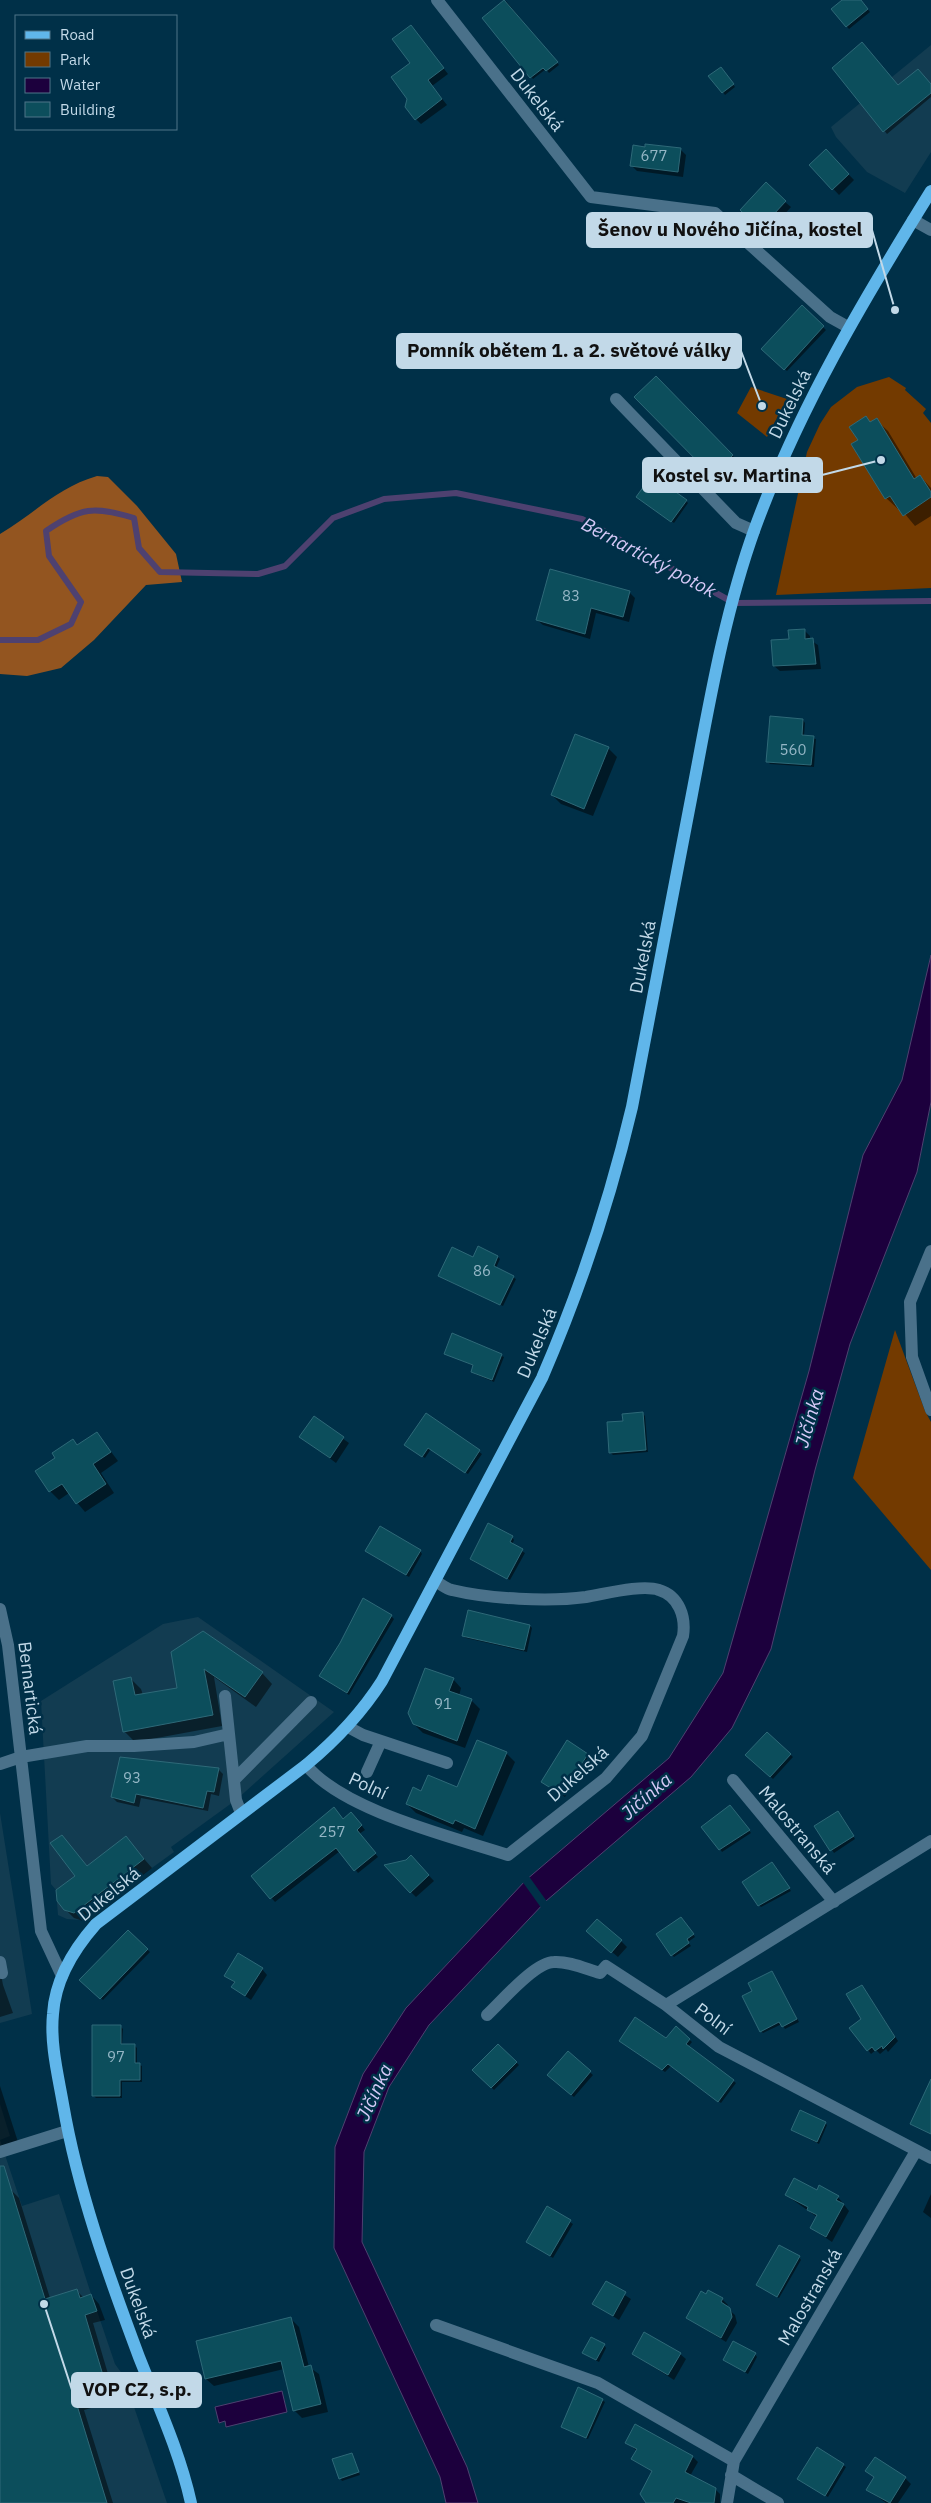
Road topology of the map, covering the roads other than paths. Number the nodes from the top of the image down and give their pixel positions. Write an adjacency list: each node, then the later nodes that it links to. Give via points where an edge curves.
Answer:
1 (437, 0): 5 (street, Dukelská, via 591,197 715,213 830,317)
2 (931, 190): 3 (main road, Dukelská)
3 (913, 220): 4 (street); 5 (main road, Dukelská)
4 (931, 230)
5 (848, 328): 7 (main road, Dukelská, via 801,419)
6 (616, 399): 7 (street, via 736,523)
7 (754, 532): 10 (main road, Dukelská, via 727,624 632,1107 605,1208 565,1326 542,1378)
8 (931, 1250): 9 (street, via 910,1302 912,1357)
9 (931, 1410)
10 (435, 1581): 14 (main road, Dukelská, via 382,1681); 26 (street, Dukelská, via 451,1590 505,1598 578,1598 648,1588 675,1600 683,1619 683,1636 674,1664 642,1736 606,1778)
11 (0, 1609): 17 (street, Bernartická, via 8,1645)
12 (225, 1696): 15 (street)
13 (311, 1702): 22 (street)
14 (348, 1727): 16 (street); 20 (main road, Dukelská)
15 (229, 1734): 17 (street, via 194,1742 87,1746); 22 (street)
16 (381, 1741): 18 (street); 21 (street)
17 (21, 1757): 19 (street); 28 (street, Bernartická, via 41,1931)
18 (447, 1762)
19 (0, 1764)
20 (306, 1765): 24 (main road, Dukelská); 26 (street, Polní, via 317,1778 384,1813)
21 (367, 1772)
22 (234, 1780): 24 (street)
23 (733, 1780): 27 (street, Malostranská)
24 (241, 1813): 28 (main road, Dukelská, via 96,1924 82,1939)
25 (931, 1841): 27 (street, Malostranská)
26 (508, 1855)
27 (834, 1902): 29 (street, Malostranská)
28 (62, 1976): 31 (main road, Dukelská, via 52,2014 54,2053)
29 (666, 2005): 30 (street, Polní, via 606,1966 600,1973 551,1962 537,1969); 32 (street, Polní, via 719,2047)
30 (487, 2015)
31 (67, 2131): 33 (street); 38 (main road, Dukelská, via 92,2224 179,2461)
32 (916, 2151): 34 (street, Polní); 36 (street, Malostranská)
33 (0, 2152)
34 (931, 2158)
35 (436, 2325): 36 (street, via 598,2383)
36 (734, 2461): 37 (street, Malostranská)
37 (731, 2475): 39 (street, Malostranská); 40 (street)
38 (191, 2503)
39 (728, 2503)
40 (778, 2503)

